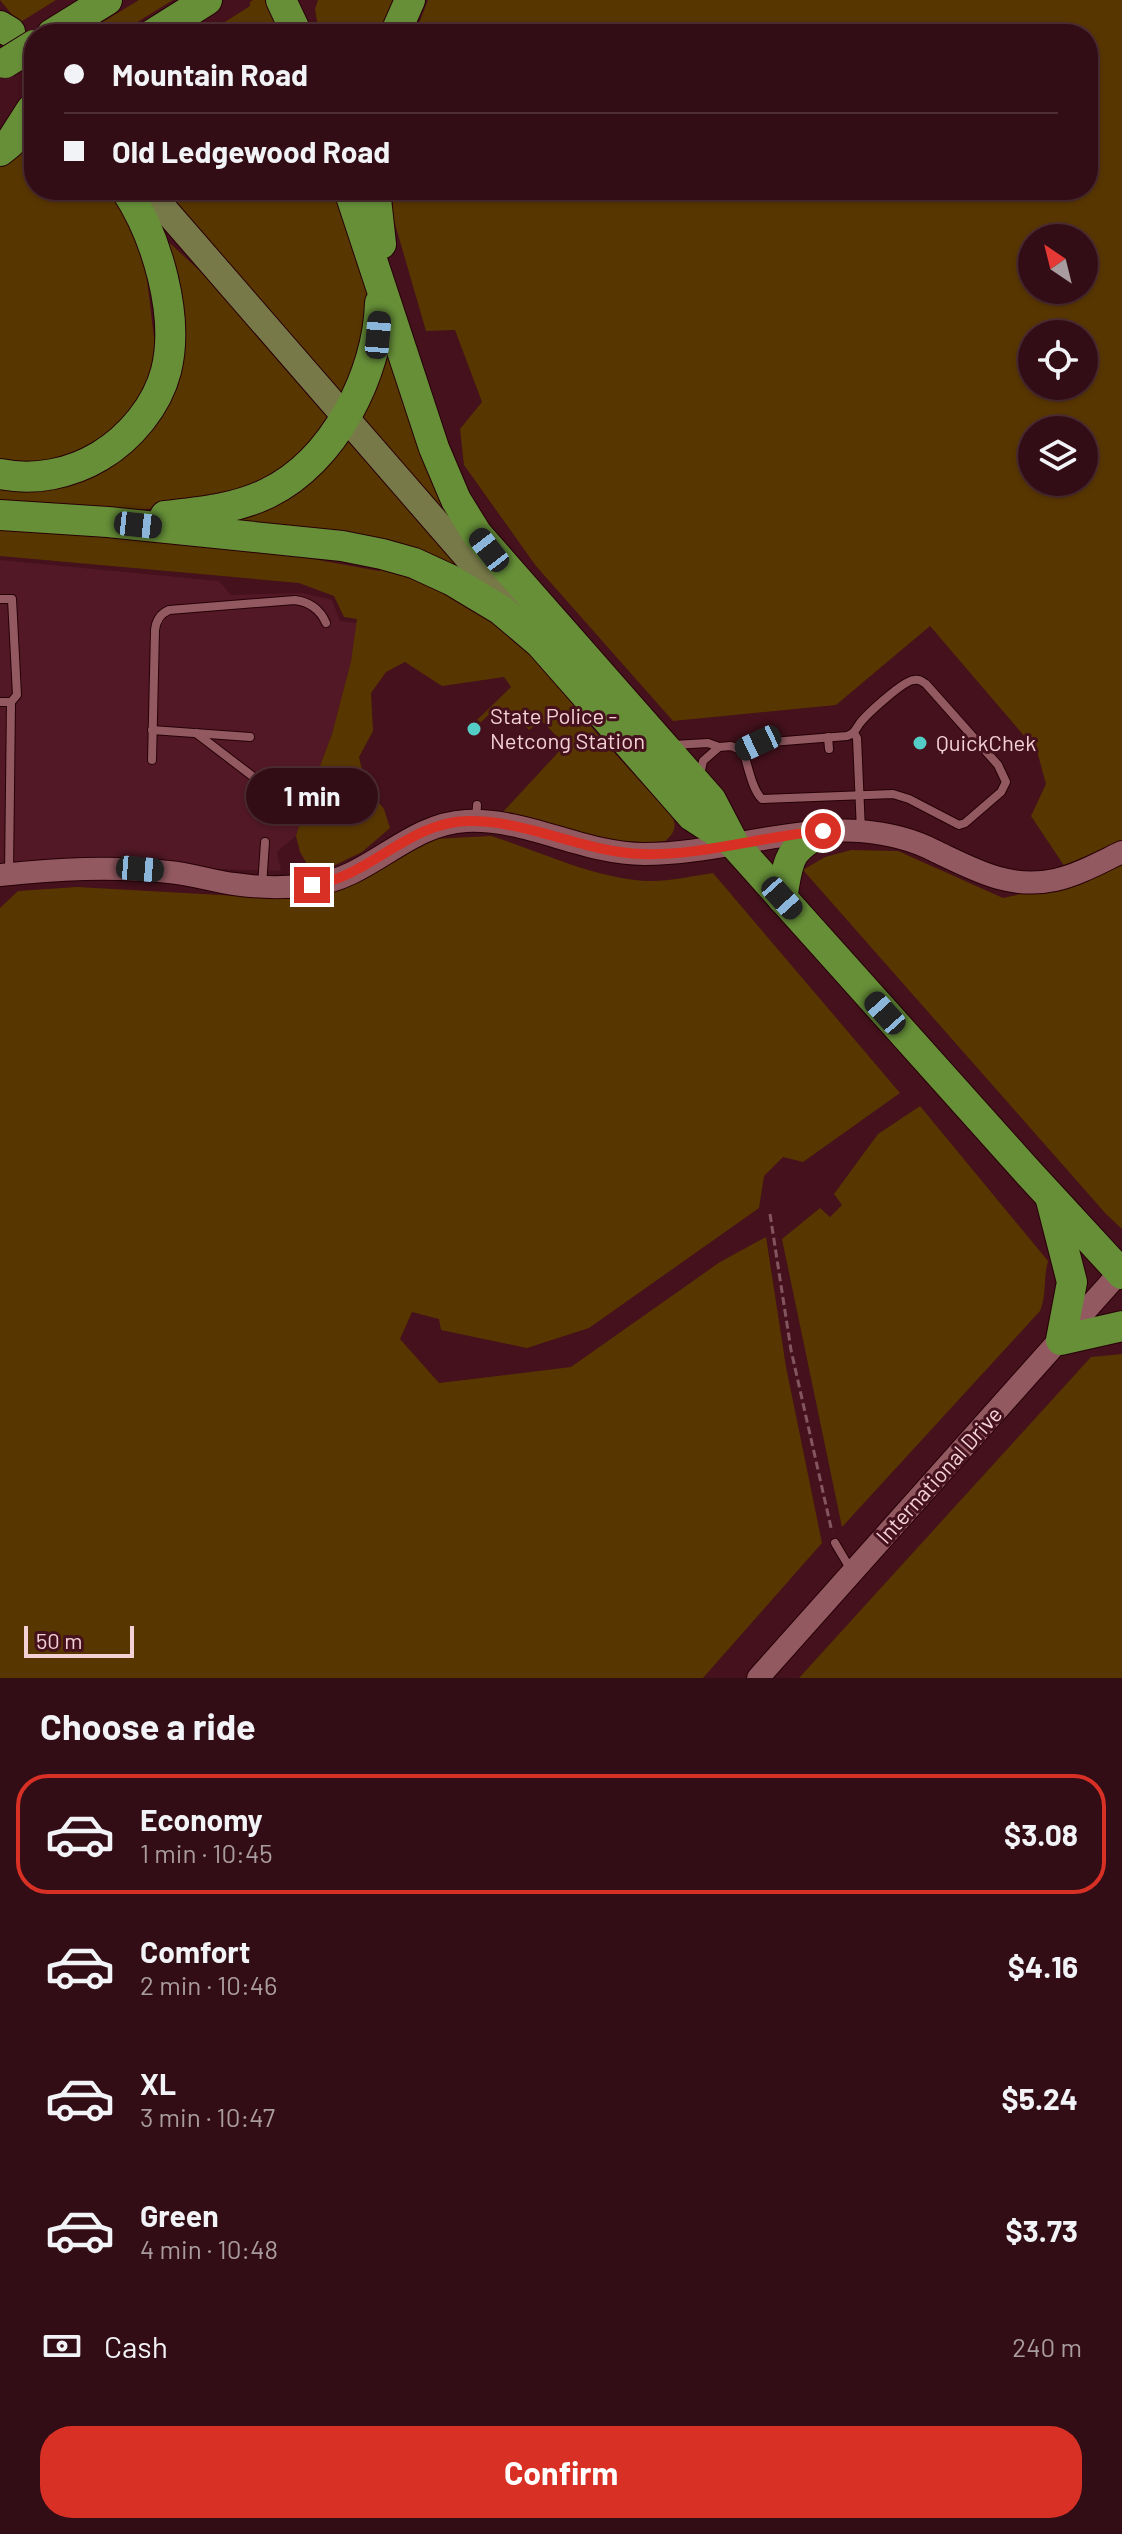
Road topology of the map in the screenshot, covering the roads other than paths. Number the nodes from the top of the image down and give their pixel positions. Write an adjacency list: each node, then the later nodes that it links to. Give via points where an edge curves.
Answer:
1 (107, 0): 5 (highway)
2 (207, 0): 6 (highway)
3 (281, 0): 7 (highway)
4 (410, 0): 8 (highway)
5 (68, 24)
6 (169, 24)
7 (292, 24)
8 (399, 24)
9 (11, 31): 10 (highway, bridge)
10 (13, 63)
11 (24, 114): 13 (highway)
12 (24, 122): 14 (highway)
13 (0, 129)
14 (0, 151)
15 (131, 200): 21 (highway, via 149,236 170,327 158,393 131,431 85,464 49,475)
16 (157, 200): 20 (main road)
17 (352, 200): 19 (highway)
18 (376, 200): 19 (highway)
19 (381, 286): 20 (highway, via 375,348); 32 (highway, via 434,448 466,518)
20 (345, 416): 23 (highway, via 312,461 266,494 205,512); 26 (main road)
21 (0, 474)
22 (0, 515): 23 (highway)
23 (108, 522): 26 (highway, via 382,554 472,591)
24 (0, 599): 28 (lane, via 12,599 17,695)
25 (326, 623): 29 (lane, via 316,607 295,600 164,612 155,630)
26 (540, 643): 53 (highway, via 692,816)
27 (0, 702): 28 (lane)
28 (11, 702): 55 (lane)
29 (152, 730): 30 (lane); 42 (lane)
30 (196, 733): 33 (lane); 49 (lane)
31 (854, 733): 34 (lane); 46 (lane); 46 (lane, via 903,685 918,680 987,753 1006,782 962,825 897,794)
32 (652, 734): 37 (lane, via 674,745); 45 (highway)
33 (250, 737)
34 (828, 737): 35 (lane); 38 (lane)
35 (803, 740): 36 (lane); 40 (lane)
36 (778, 742): 39 (lane, via 758,743); 41 (lane)
37 (719, 747): 39 (lane); 45 (lane, via 701,766)
38 (829, 749)
39 (743, 751): 48 (lane, via 756,794 765,800 782,794)
40 (804, 751)
41 (779, 753)
42 (152, 760)
43 (832, 785): 47 (lane)
44 (806, 787): 48 (lane)
45 (701, 788): 53 (highway)
46 (860, 794): 47 (lane); 51 (lane)
47 (832, 796): 48 (lane)
48 (806, 797)
49 (281, 798)
50 (823, 831): 51 (street); 53 (street); 57 (highway, via 790,856)
51 (861, 832): 54 (street, via 910,841 994,878 1021,882 1056,880)
52 (265, 842): 56 (lane)
53 (734, 844): 56 (street, via 641,854 573,843 476,813 427,829 325,884); 57 (highway)
54 (1122, 852)
55 (5, 874): 56 (street, via 100,867)
56 (262, 886)
57 (782, 898): 58 (highway)
58 (1051, 1197): 59 (highway); 61 (highway, via 1072,1282)
59 (1121, 1273): 61 (street, International Drive)
60 (1122, 1326): 61 (highway)
61 (1061, 1340): 63 (street, International Drive)
62 (835, 1543): 63 (lane)
63 (852, 1572): 64 (street, International Drive)
64 (758, 1678)

